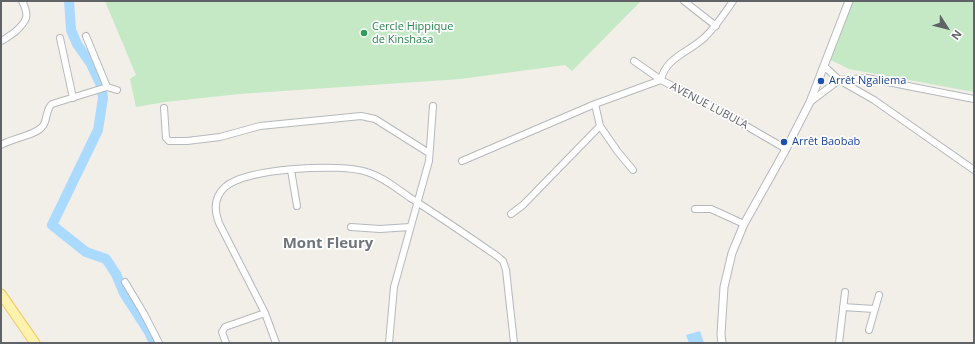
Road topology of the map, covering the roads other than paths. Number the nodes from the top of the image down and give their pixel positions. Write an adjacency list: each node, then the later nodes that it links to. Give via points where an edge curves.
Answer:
1 (22, 1): 8 (street, via 26,9 26,20)
2 (684, 1): 5 (street)
3 (733, 1): 5 (street)
4 (848, 1): 10 (street)
5 (716, 26): 11 (street, via 703,39 668,64)
6 (86, 36): 13 (street)
7 (60, 38): 15 (street)
8 (1, 41)
9 (634, 61): 11 (street, AVENUE LUBULA)
10 (824, 66): 12 (street); 17 (street)
11 (661, 80): 18 (street); 23 (street, AVENUE LUBULA)
12 (839, 80): 16 (street, via 867,78); 17 (street); 28 (street, via 874,100)
13 (105, 88): 14 (street); 15 (street)
14 (117, 90)
15 (73, 98): 22 (street, via 50,106 43,126 38,131)
16 (974, 99)
17 (810, 102): 23 (street)
18 (595, 104): 21 (street); 25 (street)
19 (433, 106): 24 (street)
20 (164, 108): 24 (street, via 166,138 169,141 220,137 260,126 361,116 375,119)
21 (600, 126): 27 (street); 32 (street, via 523,205)
22 (1, 145)
23 (786, 149): 33 (street)
24 (429, 153): 29 (street, via 429,161)
25 (462, 161)
26 (291, 170): 29 (street, via 326,167 355,169 379,177); 30 (street); 42 (street, via 273,171 230,183 220,194 215,206 219,223)
27 (634, 170)
28 (974, 170)
29 (416, 201): 35 (street); 49 (street, via 503,262 508,279)
30 (297, 206)
31 (695, 209): 33 (street, via 711,209)
32 (511, 214)
33 (744, 224): 50 (street, via 732,253 724,287)
34 (351, 227): 35 (street)
35 (410, 227): 48 (street, via 394,287)
36 (125, 282): 45 (street)
37 (845, 292): 40 (street)
38 (1, 294): 44 (main road)
39 (878, 295): 41 (street)
40 (843, 307): 41 (street); 51 (street)
41 (874, 309): 43 (street)
42 (265, 312): 46 (street, via 225,327 222,332); 47 (street)
43 (869, 330)
44 (35, 343)
45 (158, 343)
46 (226, 343)
47 (276, 343)
48 (390, 343)
49 (514, 343)
50 (722, 343)
51 (839, 343)

